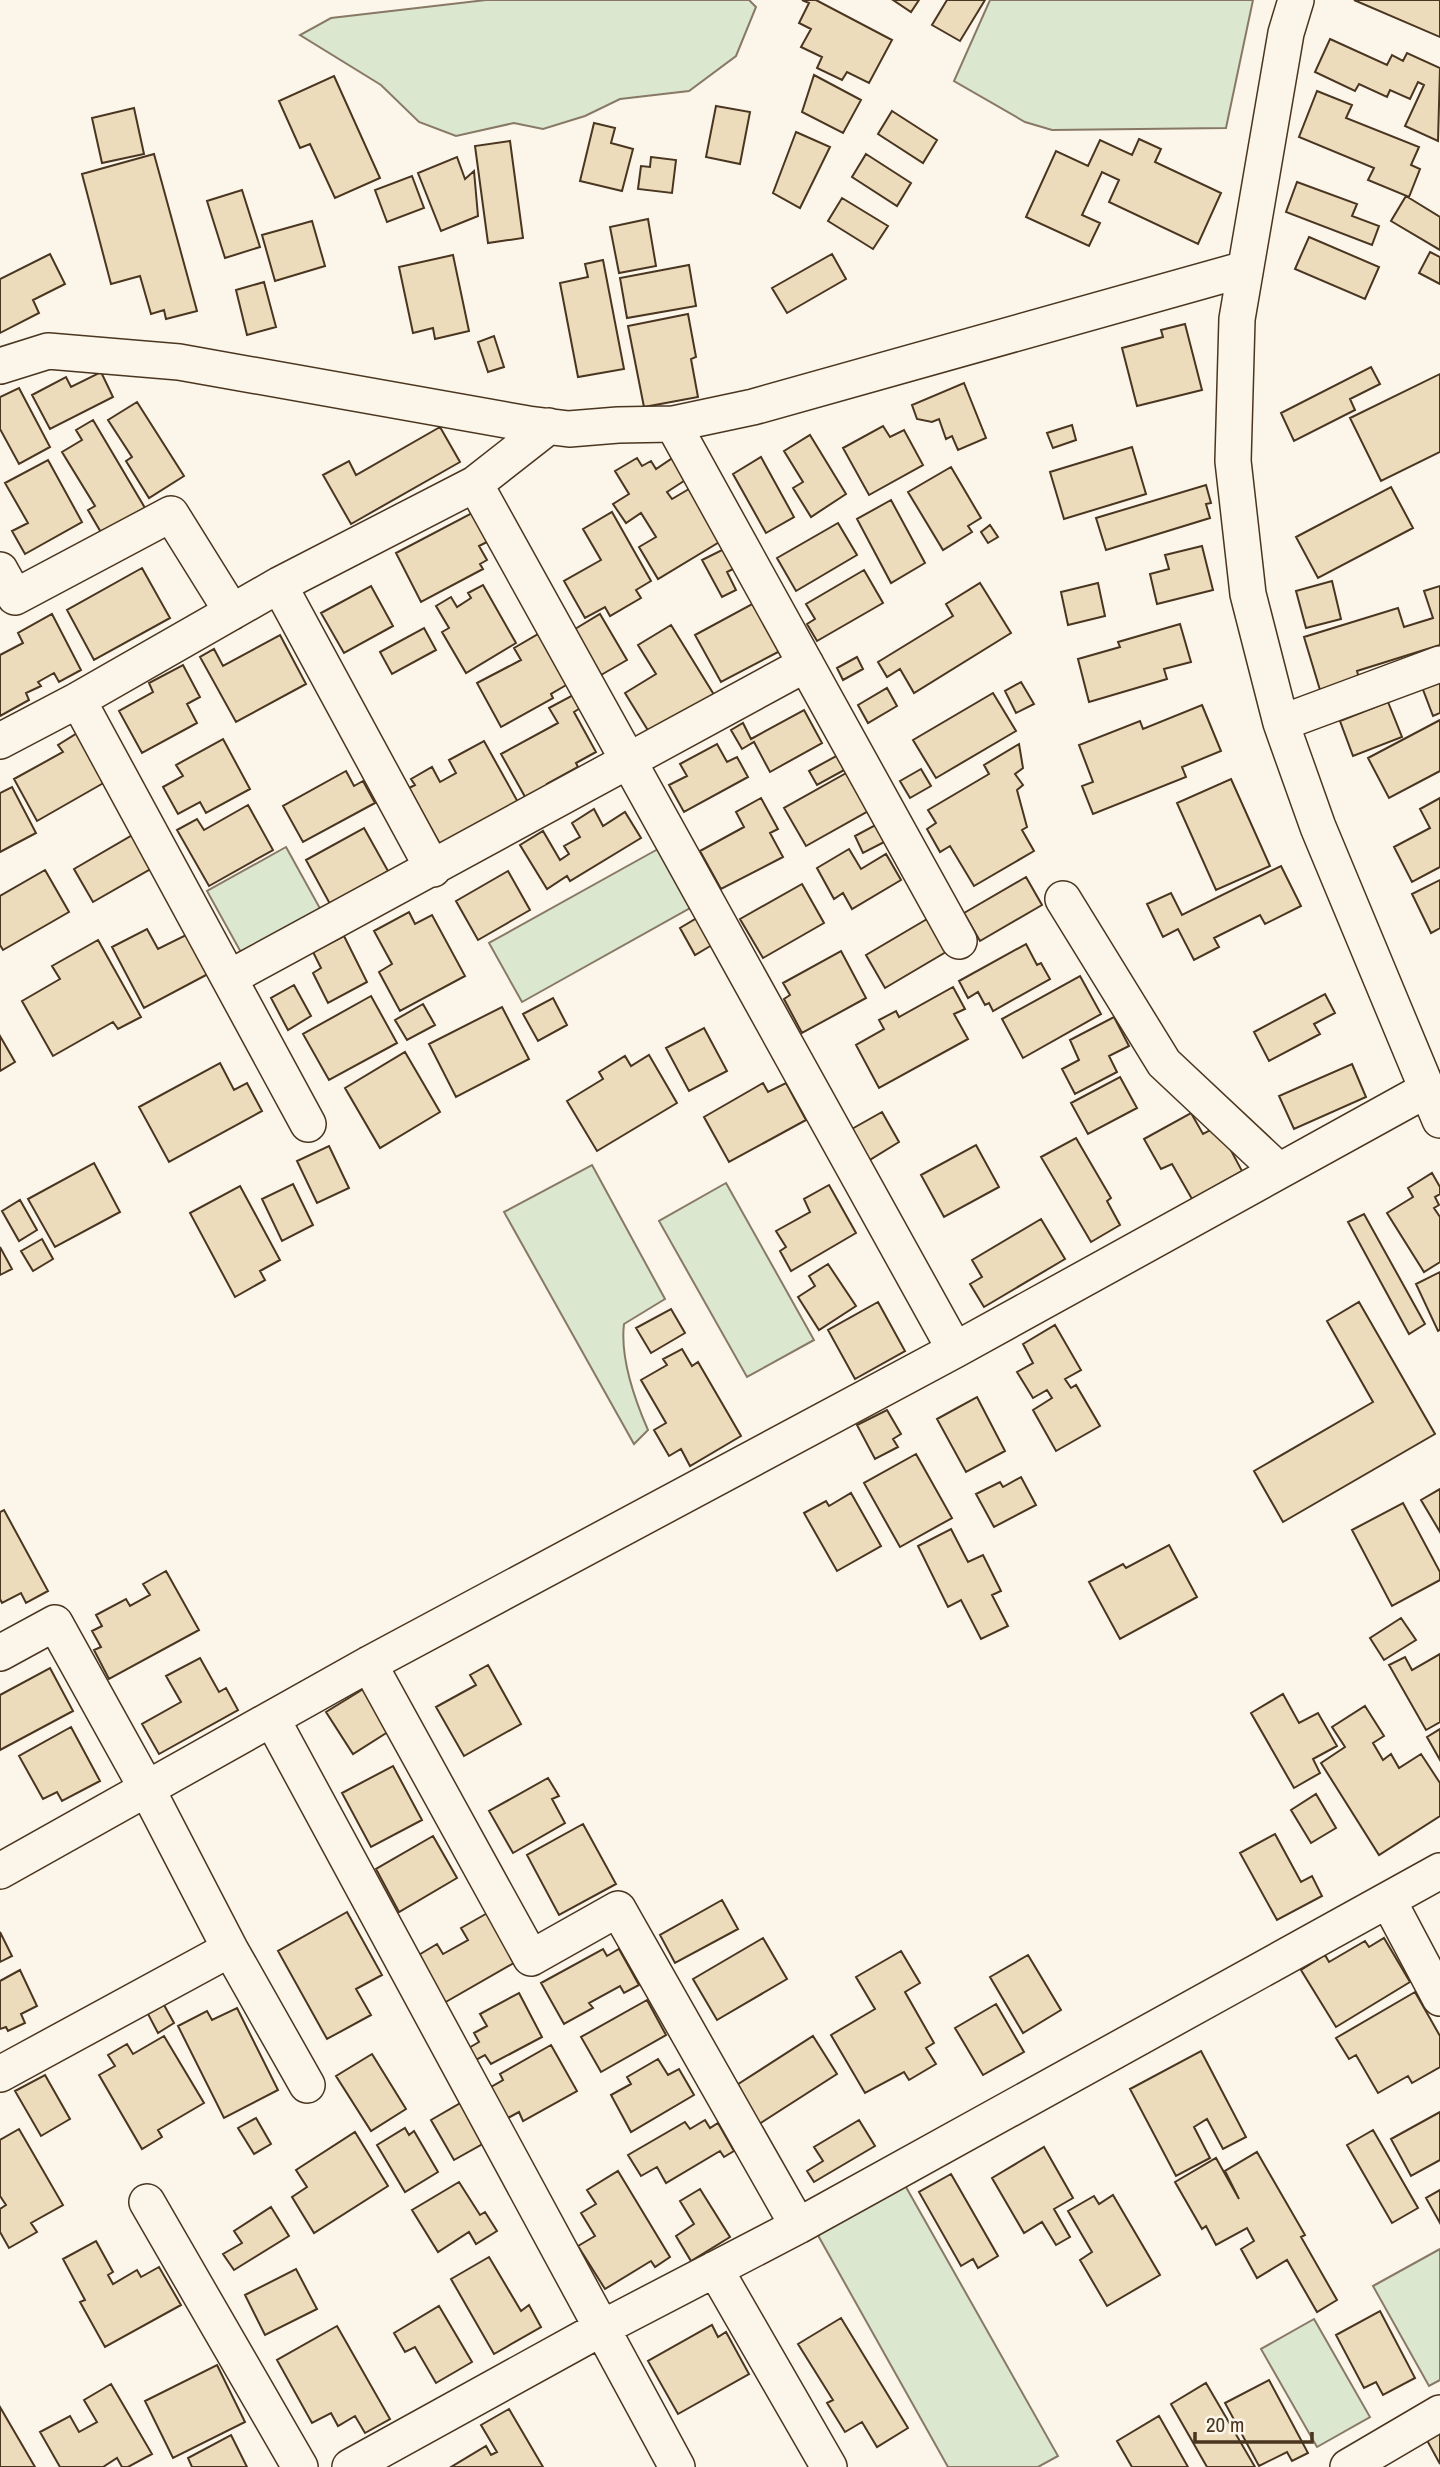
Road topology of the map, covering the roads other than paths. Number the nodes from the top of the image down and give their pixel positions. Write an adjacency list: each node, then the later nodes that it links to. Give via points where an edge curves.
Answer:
1 (1296, 0): 2 (street, via 1286,33)
2 (1245, 269): 4 (street, via 753,407); 13 (street, via 1237,319 1233,461 1248,594)
3 (0, 366): 5 (street, via 48,351 179,362 481,418)
4 (673, 424): 5 (street); 10 (street)
5 (549, 426): 6 (street)
6 (475, 484): 8 (street); 15 (street)
7 (0, 570): 9 (street, via 15,597 171,514)
8 (279, 585): 9 (street); 16 (street)
9 (232, 612): 12 (street)
10 (806, 664): 15 (street); 18 (street)
11 (1440, 664): 13 (street)
12 (78, 701): 14 (street); 19 (street)
13 (1281, 723): 20 (street, via 1318,827)
14 (0, 741)
15 (628, 760): 16 (street); 23 (street)
16 (433, 869): 19 (street)
17 (1063, 899): 22 (street, via 1164,1063)
18 (959, 941)
19 (229, 978): 21 (street)
20 (1433, 1105): 22 (street)
21 (308, 1124)
22 (1279, 1171): 23 (street)
23 (955, 1350): 25 (street)
24 (0, 1653): 27 (street, via 55,1623)
25 (369, 1664): 26 (street); 36 (street, via 531,1958 618,1909)
26 (272, 1719): 27 (street); 38 (street)
27 (147, 1789): 28 (street); 31 (street)
28 (0, 1871)
29 (1440, 1871): 30 (street)
30 (1388, 1900): 32 (street); 36 (street)
31 (230, 1949): 33 (street); 34 (street)
32 (1440, 1998)
33 (0, 2074)
34 (307, 2085)
35 (147, 2202): 41 (street)
36 (798, 2226): 37 (street)
37 (715, 2269): 38 (street); 43 (street)
38 (602, 2328): 40 (street); 42 (street)
39 (1440, 2413): 44 (street)
40 (359, 2465)
41 (300, 2467)
42 (677, 2467)
43 (829, 2467)
44 (1348, 2467)

